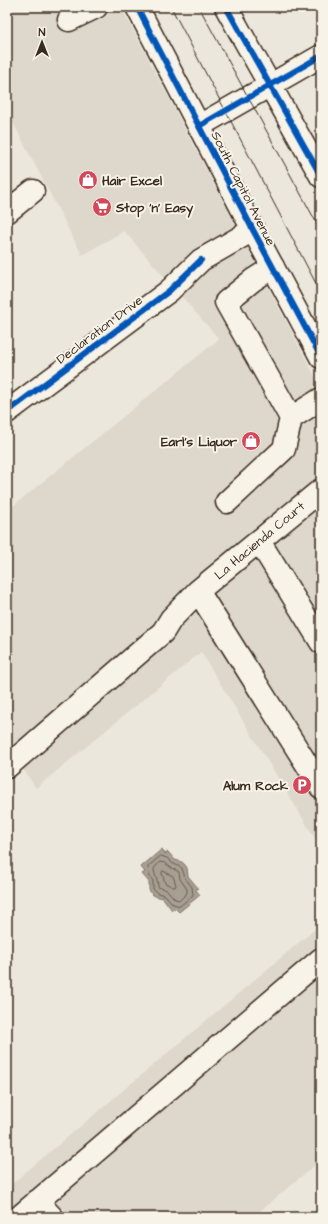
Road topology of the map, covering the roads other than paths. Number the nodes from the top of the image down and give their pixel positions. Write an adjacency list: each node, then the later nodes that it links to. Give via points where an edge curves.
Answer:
1 (96, 7): 4 (main road)
2 (137, 7): 7 (main road, South Capitol Avenue)
3 (226, 7): 6 (main road)
4 (69, 20)
5 (321, 56): 6 (main road)
6 (271, 86): 7 (main road); 8 (main road)
7 (200, 126): 11 (main road, South Capitol Avenue)
8 (321, 176)
9 (33, 191): 10 (main road)
10 (7, 212)
11 (253, 230): 12 (main road, South Capitol Avenue); 15 (main road, Declaration Drive, via 201,260 169,291)
12 (273, 267): 13 (main road, South Capitol Avenue); 16 (main road, via 226,302)
13 (321, 357)
14 (321, 399): 16 (main road)
15 (7, 412)
16 (292, 418): 18 (main road, via 284,449)
17 (321, 490): 19 (main road, La Hacienda Court)
18 (227, 502)
19 (260, 541): 20 (main road, La Hacienda Court); 21 (main road)
20 (198, 591): 22 (main road, La Hacienda Court, via 171,619 163,632); 23 (main road)
21 (321, 642)
22 (7, 766)
23 (321, 787)
24 (321, 959): 25 (main road)
25 (37, 1201): 26 (main road); 27 (main road)
26 (19, 1217)
27 (52, 1217)

